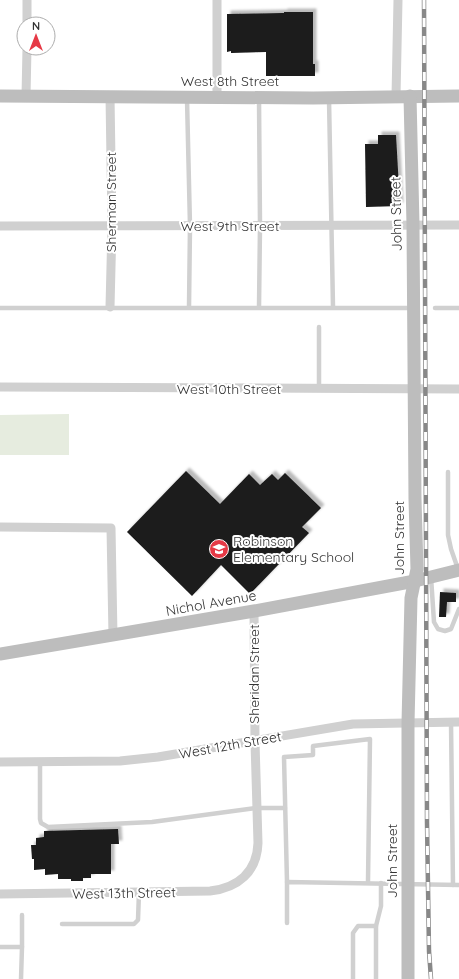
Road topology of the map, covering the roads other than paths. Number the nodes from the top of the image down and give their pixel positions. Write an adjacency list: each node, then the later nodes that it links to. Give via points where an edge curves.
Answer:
1 (27, 0): 4 (street)
2 (217, 0): 13 (street)
3 (398, 0): 9 (street)
4 (27, 16)
5 (27, 56): 7 (street)
6 (0, 96): 7 (street, West 8th Street)
7 (26, 96): 8 (street, West 8th Street)
8 (110, 96): 12 (street, West 8th Street); 19 (street, Sherman Street)
9 (396, 96): 10 (street, West 8th Street); 15 (street, West 8th Street)
10 (410, 96): 11 (street, West 8th Street); 16 (street, John Street)
11 (459, 96)
12 (187, 97): 13 (street, West 8th Street); 20 (lane)
13 (217, 97): 14 (street, West 8th Street)
14 (259, 98): 15 (street, West 8th Street); 21 (lane)
15 (329, 98): 22 (lane)
16 (413, 225): 17 (street, West 9th Street); 22 (street, West 9th Street); 28 (street, John Street)
17 (459, 225)
18 (0, 226): 19 (street, West 9th Street)
19 (112, 226): 20 (street, West 9th Street); 23 (street, Sherman Street)
20 (190, 226): 21 (street, West 9th Street); 24 (lane)
21 (260, 226): 22 (street, West 9th Street); 25 (lane)
22 (332, 226): 27 (lane)
23 (110, 307): 24 (lane); 26 (lane)
24 (189, 307): 25 (lane)
25 (259, 307): 27 (lane)
26 (0, 308)
27 (333, 308): 28 (lane)
28 (414, 308): 34 (street, John Street)
29 (435, 308): 30 (lane)
30 (459, 308)
31 (319, 327): 33 (lane)
32 (0, 387): 33 (street, West 10th Street)
33 (319, 389): 34 (street, West 10th Street)
34 (415, 389): 35 (street, West 10th Street); 39 (street, John Street, via 417,569)
35 (459, 389)
36 (448, 472): 38 (lane, via 448,535 450,549)
37 (0, 527): 42 (street, via 111,528)
38 (459, 570): 39 (street, Nichol Avenue)
39 (424, 579): 40 (lane, via 438,629 451,629); 41 (street, Nichol Avenue); 45 (street, John Street, via 411,598)
40 (459, 609)
41 (254, 612): 42 (street, Nichol Avenue); 46 (street, Sheridan Street)
42 (113, 636): 43 (street, Nichol Avenue)
43 (0, 654)
44 (455, 722): 45 (street, West 12th Street); 56 (lane)
45 (408, 723): 46 (street, West 12th Street, via 353,724); 55 (street, John Street)
46 (255, 742): 48 (street, West 12th Street, via 158,757); 49 (street, Sheridan Street)
47 (0, 762): 48 (street, West 12th Street)
48 (40, 762): 49 (lane, via 40,819 41,823 48,827 152,822)
49 (256, 808): 50 (lane); 51 (street, Sheridan Street, via 258,847 252,867)
50 (285, 808): 52 (lane); 53 (lane, via 284,757 313,756 313,746 370,739)
51 (245, 877): 58 (street, West 13th Street, via 222,890)
52 (287, 882): 53 (lane); 61 (lane)
53 (368, 882): 54 (lane)
54 (381, 883): 55 (lane); 63 (lane, via 381,906)
55 (408, 885): 56 (lane); 69 (street, John Street)
56 (453, 885): 57 (lane)
57 (459, 885)
58 (139, 892): 59 (street, West 13th Street); 62 (lane, via 138,920 134,924)
59 (0, 894)
60 (22, 915): 65 (lane)
61 (287, 923)
62 (62, 924)
63 (376, 926): 67 (lane, via 358,926 353,933); 68 (lane)
64 (0, 947): 65 (lane)
65 (22, 947): 66 (lane)
66 (21, 979)
67 (353, 979)
68 (376, 979)
69 (408, 979)

